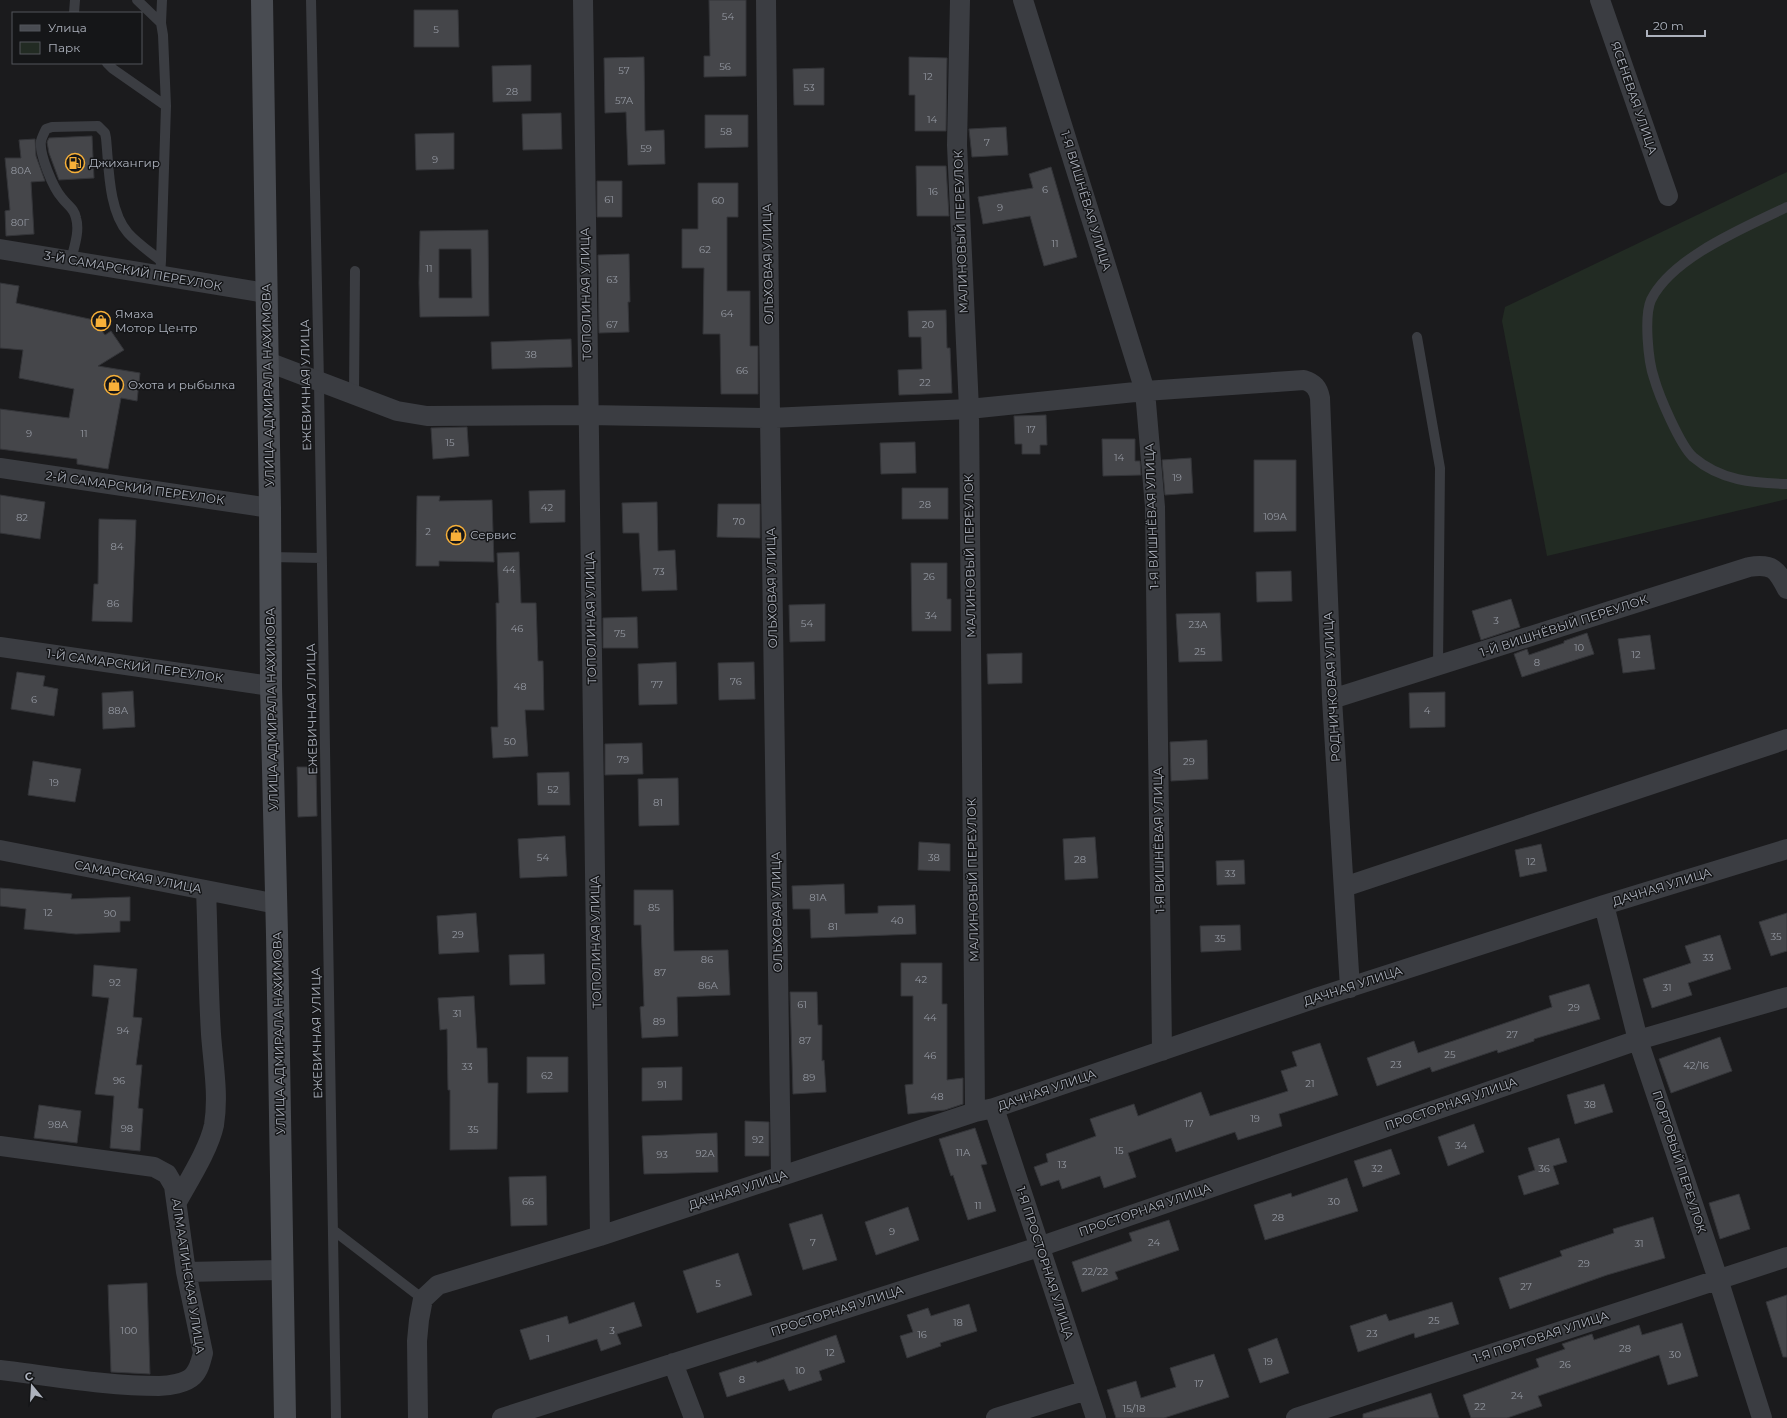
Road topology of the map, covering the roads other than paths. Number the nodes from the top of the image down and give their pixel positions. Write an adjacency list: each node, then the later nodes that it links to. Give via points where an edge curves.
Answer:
1 (75, 0): 11 (lane)
2 (137, 0): 12 (lane)
3 (162, 0): 12 (lane)
4 (262, 0): 21 (main road, УЛИЦА АДМИРАЛА НАХИМОВА)
5 (311, 0): 24 (lane, ЕЖЕВИЧНАЯ УЛИЦА)
6 (583, 0): 28 (street, ТОПОЛИНАЯ УЛИЦА)
7 (766, 0): 29 (street, ОЛЬХОВАЯ УЛИЦА)
8 (960, 0): 27 (street, МАЛИНОВЫЙ ПЕРЕУЛОК, via 957,145)
9 (1023, 0): 25 (street, 1-Я ВИШНЁВАЯ УЛИЦА)
10 (1600, 0): 15 (street, ЯСЕНЕВАЯ УЛИЦА)
11 (74, 12)
12 (161, 23): 14 (lane)
13 (108, 64): 14 (lane)
14 (166, 106): 19 (lane)
15 (1668, 196)
16 (1787, 207): 31 (lane, via 1716,242 1680,266 1662,284 1651,301 1648,338 1653,378 1676,432 1692,456 1733,479)
17 (0, 249): 18 (street, 3-Й САМАРСКИЙ ПЕРЕУЛОК)
18 (71, 260): 19 (street, 3-Й САМАРСКИЙ ПЕРЕУЛОК); 19 (lane, via 78,228 76,218 72,208 62,199 48,172 41,143 46,129 52,127 98,126 106,138 112,195 118,215 128,234)
19 (161, 268): 21 (street, 3-Й САМАРСКИЙ ПЕРЕУЛОК)
20 (356, 271): 26 (lane)
21 (266, 293): 23 (main road, УЛИЦА АДМИРАЛА НАХИМОВА)
22 (1417, 337): 37 (lane, via 1440,468)
23 (268, 362): 24 (street); 32 (main road, УЛИЦА АДМИРАЛА НАХИМОВА)
24 (319, 383): 26 (street); 34 (lane, ЕЖЕВИЧНАЯ УЛИЦА)
25 (1145, 391): 27 (street); 39 (street, РОДНИЧКОВАЯ УЛИЦА, via 1304,380 1316,386 1320,398); 50 (street, 1-Я ВИШНЁВАЯ УЛИЦА, via 1154,507)
26 (354, 395): 28 (street, via 397,411 427,416)
27 (969, 409): 29 (street); 52 (street, МАЛИНОВЫЙ ПЕРЕУЛОК)
28 (587, 415): 29 (street); 57 (street, ТОПОЛИНАЯ УЛИЦА)
29 (770, 418): 54 (street, ОЛЬХОВАЯ УЛИЦА)
30 (0, 468): 32 (street, 2-Й САМАРСКИЙ ПЕРЕУЛОК)
31 (1787, 484)
32 (270, 508): 33 (main road, УЛИЦА АДМИРАЛА НАХИМОВА)
33 (270, 557): 34 (lane); 38 (main road, УЛИЦА АДМИРАЛА НАХИМОВА)
34 (322, 558): 56 (lane, ЕЖЕВИЧНАЯ УЛИЦА)
35 (1787, 590): 37 (street, 1-Й ВИШНЁВЫЙ ПЕРЕУЛОК, via 1773,569 1762,565 1749,567)
36 (0, 647): 38 (street, 1-Й САМАРСКИЙ ПЕРЕУЛОК)
37 (1438, 666): 39 (street, 1-Й ВИШНЁВЫЙ ПЕРЕУЛОК)
38 (271, 686): 45 (main road, УЛИЦА АДМИРАЛА НАХИМОВА)
39 (1332, 699): 43 (street, РОДНИЧКОВАЯ УЛИЦА)
40 (1787, 738): 43 (street)
41 (1787, 849): 46 (street, ДАЧНАЯ УЛИЦА)
42 (0, 850): 44 (street, САМАРСКАЯ УЛИЦА)
43 (1344, 887): 47 (street, РОДНИЧКОВАЯ УЛИЦА)
44 (206, 890): 45 (street, САМАРСКАЯ УЛИЦА); 55 (street, via 216,1100 214,1126 194,1173)
45 (277, 904): 60 (main road, УЛИЦА АДМИРАЛА НАХИМОВА)
46 (1604, 905): 47 (street, ДАЧНАЯ УЛИЦА); 49 (street, ПОРТОВЫЙ ПЕРЕУЛОК)
47 (1350, 988): 50 (street, ДАЧНАЯ УЛИЦА)
48 (1787, 997): 49 (street, ПРОСТОРНАЯ УЛИЦА)
49 (1638, 1040): 58 (street, ПРОСТОРНАЯ УЛИЦА); 62 (street, ПОРТОВЫЙ ПЕРЕУЛОК)
50 (1162, 1051): 51 (street, ДАЧНАЯ УЛИЦА)
51 (994, 1108): 52 (street, ДАЧНАЯ УЛИЦА); 58 (street, 1-Я ПРОСТОРНАЯ УЛИЦА)
52 (975, 1112): 54 (street, ДАЧНАЯ УЛИЦА)
53 (0, 1146): 55 (street, АЛМААТИНСКАЯ УЛИЦА, via 154,1167 167,1174 174,1186)
54 (781, 1176): 57 (street, ДАЧНАЯ УЛИЦА)
55 (177, 1202): 61 (street, АЛМААТИНСКАЯ УЛИЦА)
56 (333, 1230): 63 (lane); 68 (lane, ЕЖЕВИЧНАЯ УЛИЦА)
57 (600, 1236): 63 (street, ДАЧНАЯ УЛИЦА, via 438,1285)
58 (1039, 1247): 64 (street, ПРОСТОРНАЯ УЛИЦА); 66 (street, 1-Я ПРОСТОРНАЯ УЛИЦА)
59 (1787, 1257): 62 (street, 1-Я ПОРТОВАЯ УЛИЦА)
60 (283, 1270): 61 (street); 67 (main road, УЛИЦА АДМИРАЛА НАХИМОВА)
61 (186, 1272): 65 (street, АЛМААТИНСКАЯ УЛИЦА, via 203,1353 197,1370 186,1380 160,1386)
62 (1718, 1279): 74 (street, 1-Я ПОРТОВАЯ УЛИЦА); 75 (street, ПОРТОВЫЙ ПЕРЕУЛОК)
63 (423, 1299): 69 (street, via 417,1341)
64 (673, 1364): 70 (street, ПРОСТОРНАЯ УЛИЦА); 71 (street)
65 (0, 1370)
66 (1087, 1390): 72 (street); 73 (street, 1-Я ПРОСТОРНАЯ УЛИЦА)
67 (285, 1418)
68 (336, 1418)
69 (418, 1418)
70 (502, 1418)
71 (694, 1418)
72 (996, 1418)
73 (1096, 1418)
74 (1296, 1418)
75 (1762, 1418)

